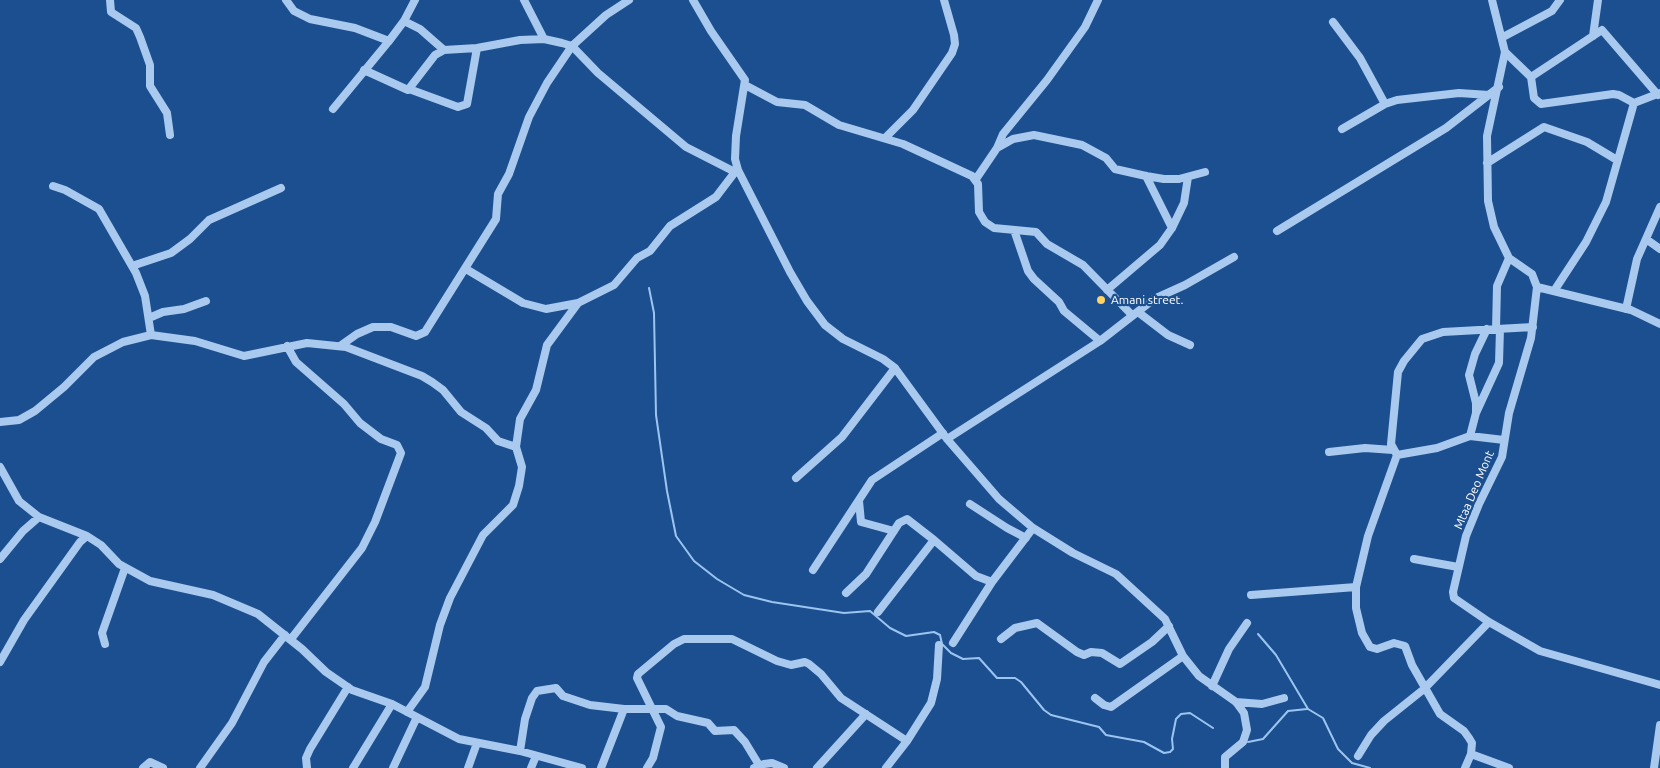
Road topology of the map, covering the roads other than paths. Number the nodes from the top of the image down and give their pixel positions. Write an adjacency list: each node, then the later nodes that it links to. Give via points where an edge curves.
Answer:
1 (110, 0): 33 (street, via 110,12 136,28 140,37 150,65 150,86 167,114)
2 (286, 0): 17 (street, via 294,11 310,19 354,28)
3 (415, 0): 12 (street)
4 (524, 0): 16 (street)
5 (629, 0): 18 (street, via 606,15)
6 (693, 0): 24 (street, via 743,76)
7 (944, 0): 34 (street, via 954,35 952,53 913,110)
8 (1098, 0): 35 (street, via 1085,27 1003,134)
9 (1492, 0): 15 (street)
10 (1560, 0): 15 (street, via 1552,11)
11 (1598, 0): 14 (street)
12 (404, 21): 17 (street); 20 (street, via 420,29)
13 (1333, 22): 30 (street, via 1360,58)
14 (1593, 36): 23 (street); 27 (street, via 1605,31)
15 (1503, 37): 21 (street)
16 (544, 39): 18 (street); 19 (street)
17 (389, 41): 22 (street)
18 (572, 46): 38 (street, via 598,73 686,147); 54 (street, via 533,110 498,194 496,219)
19 (476, 48): 20 (street); 26 (street, via 467,104 458,106)
20 (444, 50): 26 (street, via 435,55)
21 (1505, 52): 23 (street); 25 (street)
22 (364, 70): 26 (street, via 402,89); 31 (street)
23 (1531, 77): 29 (street, via 1534,98 1541,104 1613,94)
24 (745, 85): 34 (street, via 777,102 805,105 839,125); 38 (street, via 736,136)
25 (1499, 87): 28 (street); 37 (street, via 1488,126)
26 (409, 89)
27 (1659, 94): 29 (street)
28 (1489, 95): 30 (street, via 1429,95); 48 (street, via 1446,128)
29 (1634, 103): 36 (street)
30 (1385, 104): 32 (street)
31 (333, 109)
32 (1342, 130)
33 (170, 136)
34 (885, 138): 42 (street, via 926,153)
35 (998, 148): 40 (street, via 1013,139 1047,136 1082,145 1106,158 1115,169); 42 (street)
36 (1617, 160): 37 (street, via 1587,142 1544,127); 57 (street, via 1606,202)
37 (1487, 162): 52 (street, via 1488,201 1494,227)
38 (736, 171): 59 (street, via 716,197 670,226 650,251 636,258 614,285); 71 (street, via 790,272 825,325 843,339)
39 (1205, 172): 41 (street)
40 (1146, 176): 41 (street, via 1164,179); 46 (street)
41 (1188, 177): 46 (street, via 1184,203)
42 (976, 179): 47 (street, via 980,217 994,228)
43 (53, 186): 53 (street, via 99,209)
44 (281, 188): 53 (street, via 209,220 171,253)
45 (1660, 207): 49 (street)
46 (1172, 228): 56 (street, via 1160,245)
47 (1014, 230): 56 (street, via 1036,232 1047,244 1083,265); 67 (street, via 1028,271 1034,279 1059,302 1064,311)
48 (1277, 231)
49 (1646, 239): 50 (street); 60 (street, via 1637,259)
50 (1660, 249)
51 (1234, 257): 61 (street, via 1154,299)
52 (1509, 258): 55 (street, via 1532,274); 65 (street, via 1497,286)
53 (132, 266): 62 (street, via 145,296)
54 (466, 270): 59 (street, via 523,303 546,309); 69 (street, via 420,336 384,326 365,330)
55 (1537, 287): 57 (street); 64 (street, Mtaa Deo Mont)
56 (1107, 290): 61 (street)
57 (1554, 291): 60 (street)
58 (206, 301): 62 (street)
59 (578, 303): 77 (street, via 547,345 536,390 520,418)
60 (1626, 309): 63 (street)
61 (1135, 313): 67 (street); 70 (street)
62 (149, 318): 66 (street)
63 (1660, 324)
64 (1533, 327): 65 (street); 76 (street, Mtaa Deo Mont)
65 (1494, 329): 72 (street, via 1499,363); 72 (street, via 1475,354 1469,375); 79 (street, via 1443,332 1415,345 1398,372 1392,434)
66 (152, 336): 68 (street, via 195,341 244,356); 73 (street, via 123,342 94,357 35,411 18,420)
67 (1100, 341): 74 (street)
68 (287, 346): 69 (street, via 307,343); 103 (street, via 296,362 360,422 396,445 401,453 362,548)
69 (340, 346): 77 (street, via 422,376 443,390 461,412 486,428 498,441)
70 (1190, 346)
71 (895, 368): 74 (street); 81 (street, via 842,437)
72 (1476, 413): 75 (street)
73 (0, 422)
74 (945, 436): 82 (street, via 878,475); 85 (street, via 999,499)
75 (1470, 436): 76 (street); 79 (street, via 1437,448)
76 (1504, 440): 92 (street, Mtaa Deo Mont, via 1502,457 1466,536)
77 (516, 447): 120 (street, via 522,467 513,505 484,535 450,598 425,687)
78 (1329, 452): 79 (street, via 1365,448)
79 (1395, 453): 96 (street, via 1368,536)
80 (0, 467): 84 (street, via 20,501)
81 (796, 478)
82 (859, 500): 86 (street, via 861,522); 94 (street)
83 (970, 504): 88 (street)
84 (39, 517): 87 (street); 90 (street)
85 (1032, 528): 88 (street); 102 (street, via 1116,574)
86 (894, 531): 89 (street, via 899,523 907,520); 97 (street, via 866,574)
87 (87, 536): 93 (street); 109 (street, via 20,626)
88 (1026, 538): 95 (street)
89 (934, 540): 95 (street, via 976,576); 99 (street)
90 (0, 559)
91 (1414, 559): 92 (street)
92 (1458, 567): 100 (street, Mtaa Deo Mont, via 1454,598)
93 (125, 568): 103 (street, via 150,581 232,602 258,614); 106 (street, via 102,633)
94 (813, 570)
95 (992, 582): 105 (street)
96 (1356, 587): 98 (street); 113 (street, via 1356,608 1362,634 1370,647 1378,649 1394,643 1405,646)
97 (846, 593)
98 (1251, 595)
99 (878, 612)
100 (1490, 622): 110 (street, Mtaa Deo Mont, via 1540,651); 113 (street)
101 (1247, 624): 111 (street, via 1230,649)
102 (1169, 626): 104 (street, via 1120,664 1102,653 1078,652 1037,623 1015,628); 108 (street)
103 (288, 637): 112 (street, via 326,672); 134 (street, via 264,662 232,723)
104 (1001, 639)
105 (953, 643)
106 (105, 644)
107 (939, 645): 124 (street, via 931,703)
108 (1183, 656): 111 (street); 114 (street, via 1111,707)
109 (0, 662)
110 (1660, 685)
111 (1212, 686): 116 (street)
112 (348, 687): 117 (street); 135 (street, via 310,749 306,758)
113 (1424, 689): 127 (street, via 1440,714 1464,731 1472,744); 129 (street, via 1384,721)
114 (1095, 698)
115 (1284, 698): 116 (street, via 1262,704)
116 (1236, 702): 146 (street, via 1247,720 1247,730 1243,742 1225,757)
117 (392, 704): 120 (street); 136 (street)
118 (624, 709): 119 (street); 126 (street, via 590,705 563,696 556,688 538,691 532,698); 141 (street)
119 (650, 709): 121 (street, via 638,682 638,674 674,644 684,639 710,638 732,639 792,665 809,664 841,698); 131 (street, via 666,709 677,716 708,723 714,731 734,730 745,742); 142 (street, via 661,727)
120 (408, 712): 122 (street)
121 (866, 714): 124 (street); 144 (street)
122 (417, 717): 125 (street, via 459,739); 137 (street)
123 (1660, 725): 130 (street)
124 (907, 741): 145 (street)
125 (477, 743): 126 (street); 138 (street)
126 (520, 751): 128 (street)
127 (1471, 754): 147 (street); 148 (street)
128 (536, 756): 139 (street); 140 (street)
129 (1358, 756)
130 (1656, 765)
131 (756, 767): 143 (street, via 772,763)
132 (143, 768): 133 (street, via 150,762)
133 (163, 768)
134 (201, 768)
135 (307, 768)
136 (353, 768)
137 (393, 768)
138 (468, 768)
139 (531, 768)
140 (582, 768)
141 (601, 768)
142 (647, 768)
143 (784, 768)
144 (816, 768)
145 (886, 768)
146 (1226, 768)
147 (1465, 768)
148 (1509, 768)

